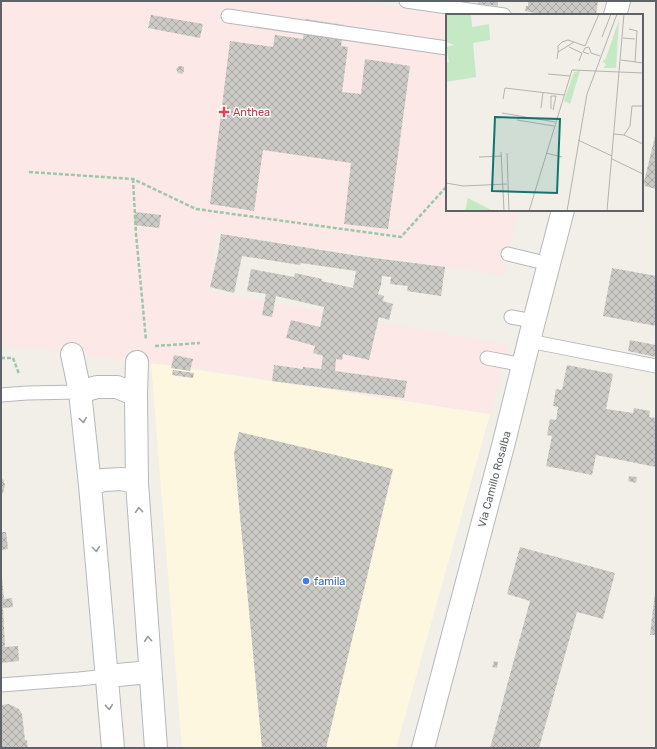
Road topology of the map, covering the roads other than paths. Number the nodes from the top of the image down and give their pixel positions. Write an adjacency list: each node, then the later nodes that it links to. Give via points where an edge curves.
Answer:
1 (406, 1): 3 (lane)
2 (619, 1): 4 (street)
3 (497, 14)
4 (615, 14)
5 (228, 16): 6 (lane)
6 (446, 48)
7 (563, 211): 9 (street, Via Camillo Rosalba)
8 (508, 254): 9 (lane)
9 (549, 264): 11 (street, Via Camillo Rosalba)
10 (511, 317): 11 (lane)
11 (531, 331): 15 (street, Via Camillo Rosalba); 16 (lane)
12 (72, 354): 17 (street)
13 (142, 354): 19 (street)
14 (487, 358): 15 (lane)
15 (523, 366): 27 (street, Via Camillo Rosalba)
16 (656, 366)
17 (80, 392): 18 (lane); 19 (street, via 97,386 117,387); 21 (street, one-way to 21)
18 (1, 395)
19 (136, 395): 20 (street)
20 (137, 482): 21 (street, via 122,479 103,480); 22 (street, one-way to 20)
21 (90, 486): 23 (street, one-way to 23)
22 (150, 672): 23 (street); 26 (street)
23 (107, 676): 24 (lane); 25 (street, one-way to 25)
24 (1, 685)
25 (113, 748)
26 (156, 748)
27 (424, 748)

